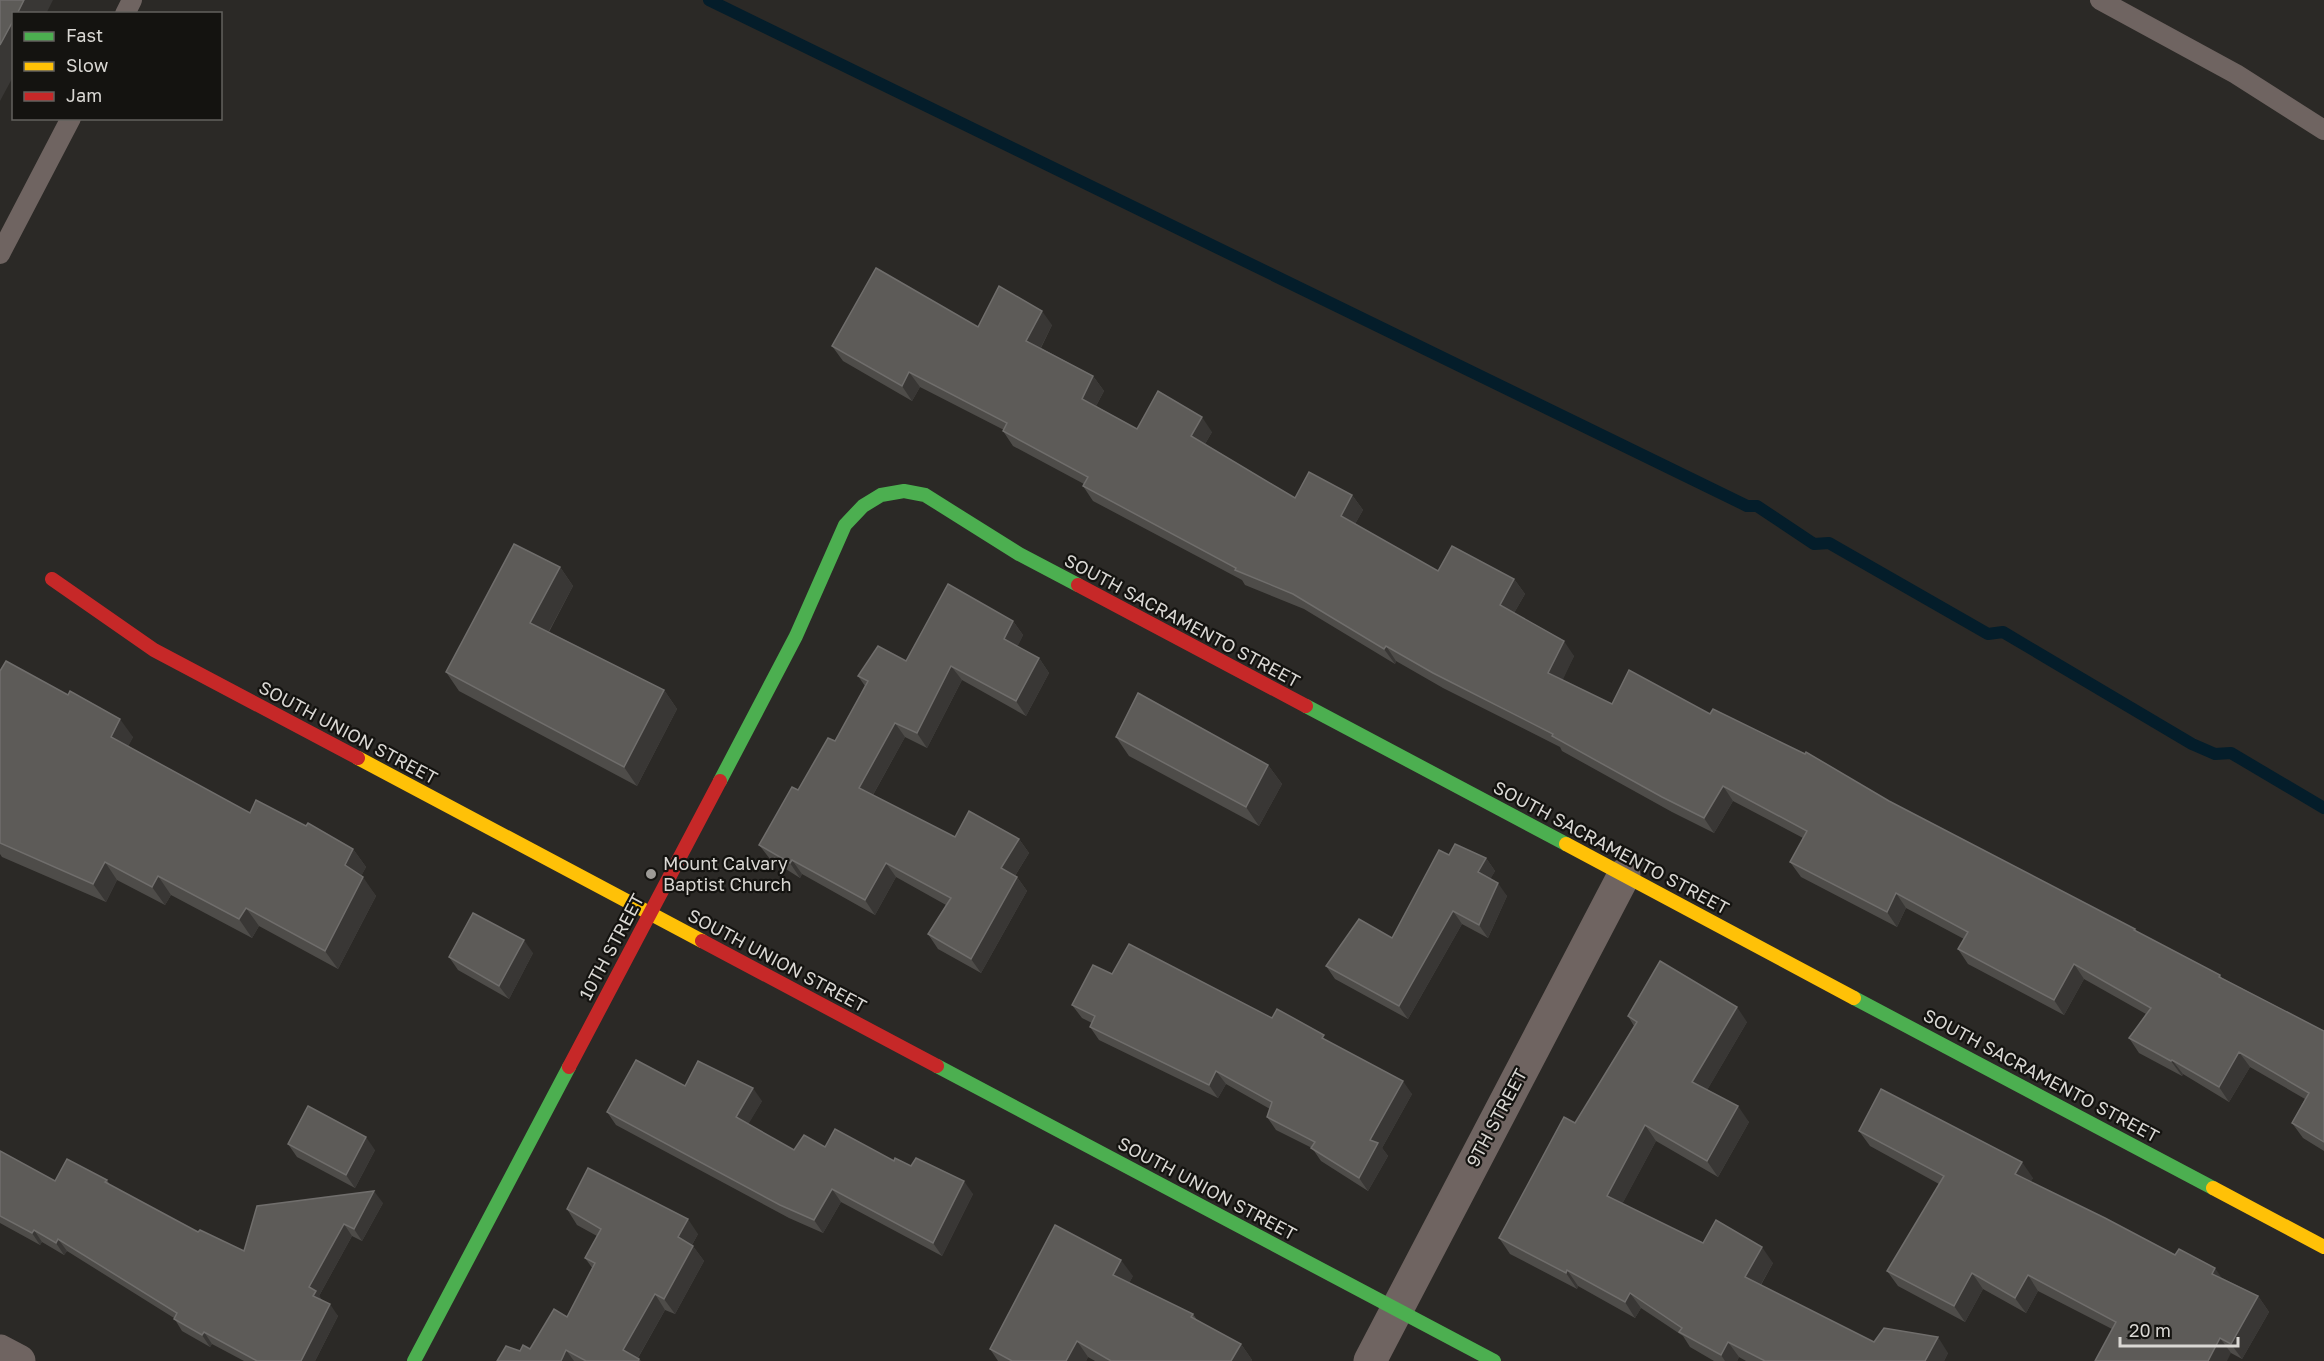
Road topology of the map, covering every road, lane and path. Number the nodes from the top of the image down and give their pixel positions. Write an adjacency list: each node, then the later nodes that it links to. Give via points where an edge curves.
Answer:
1 (2100, 0): 3 (lane, via 2236,74)
2 (69, 120): 4 (lane)
3 (2324, 130)
4 (0, 254)
5 (881, 495): 7 (street, SOUTH SACRAMENTO STREET, via 904,491 926,495 1018,554); 8 (street, 10TH STREET, via 862,506 845,525 796,636)
6 (52, 579): 8 (street, SOUTH UNION STREET, via 154,650)
7 (1624, 875): 9 (street, SOUTH SACRAMENTO STREET); 10 (street, 9TH STREET)
8 (650, 914): 10 (street, SOUTH UNION STREET); 13 (street, 10TH STREET)
9 (2324, 1247)
10 (1397, 1310): 14 (street, 9TH STREET); 15 (street, SOUTH UNION STREET)
11 (0, 1351): 12 (street)
12 (19, 1361)
13 (414, 1361)
14 (1370, 1361)
15 (1494, 1361)

